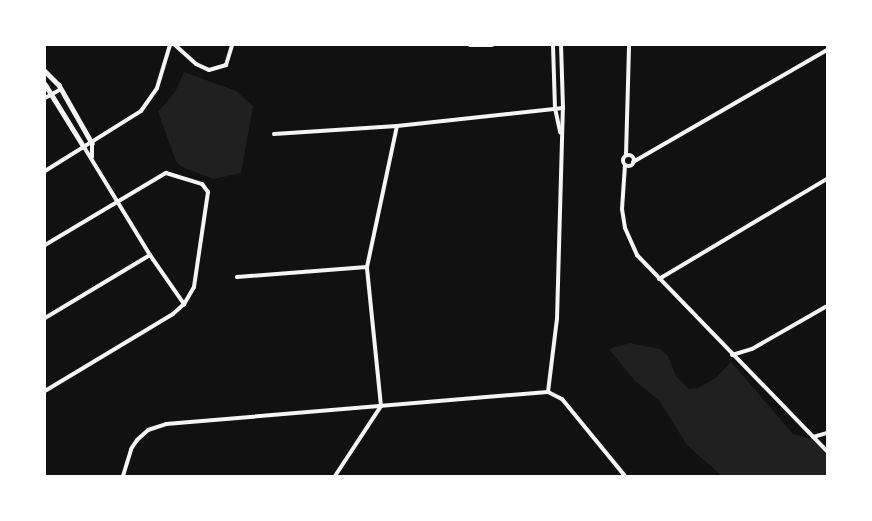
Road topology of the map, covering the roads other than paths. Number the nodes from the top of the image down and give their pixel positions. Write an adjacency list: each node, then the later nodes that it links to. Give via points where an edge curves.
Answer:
1 (170, 45): 22 (street, via 162,77 148,104)
2 (175, 45): 3 (street, via 209,70 226,65)
3 (232, 45)
4 (470, 45): 5 (street)
5 (492, 45)
6 (553, 45): 12 (street)
7 (561, 45): 11 (street)
8 (629, 45): 24 (street)
9 (827, 50): 26 (street)
10 (45, 71): 14 (street)
11 (563, 76): 12 (street); 18 (street)
12 (554, 77): 17 (street)
13 (45, 84): 15 (street)
14 (61, 89): 15 (street); 22 (street)
15 (52, 94): 16 (street); 23 (street)
16 (45, 98)
17 (555, 108): 18 (street); 19 (street); 21 (street)
18 (563, 108): 21 (street)
19 (397, 126): 20 (street); 33 (street)
20 (274, 134)
21 (561, 139): 41 (street, via 557,319)
22 (92, 143): 23 (street); 25 (street)
23 (84, 147): 25 (street); 28 (street)
24 (626, 155): 26 (street); 27 (street)
25 (92, 157): 30 (street)
26 (633, 162): 27 (street)
27 (625, 165): 35 (street, via 622,208 627,236 637,255)
28 (45, 171)
29 (827, 179): 35 (street)
30 (118, 201): 31 (street); 32 (street); 36 (street, via 169,172 202,184 208,192 194,287)
31 (45, 244)
32 (150, 255): 36 (street); 38 (street)
33 (367, 267): 34 (street); 42 (street)
34 (237, 278)
35 (659, 279): 39 (street)
36 (184, 304): 40 (street)
37 (827, 306): 39 (street, via 752,349)
38 (45, 318)
39 (732, 355): 44 (street)
40 (45, 392)
41 (548, 392): 42 (street); 48 (street, via 562,399)
42 (381, 406): 46 (street, via 154,427 131,449); 47 (street)
43 (827, 434): 44 (street)
44 (813, 437): 45 (street)
45 (827, 451)
46 (123, 476)
47 (335, 476)
48 (625, 476)

